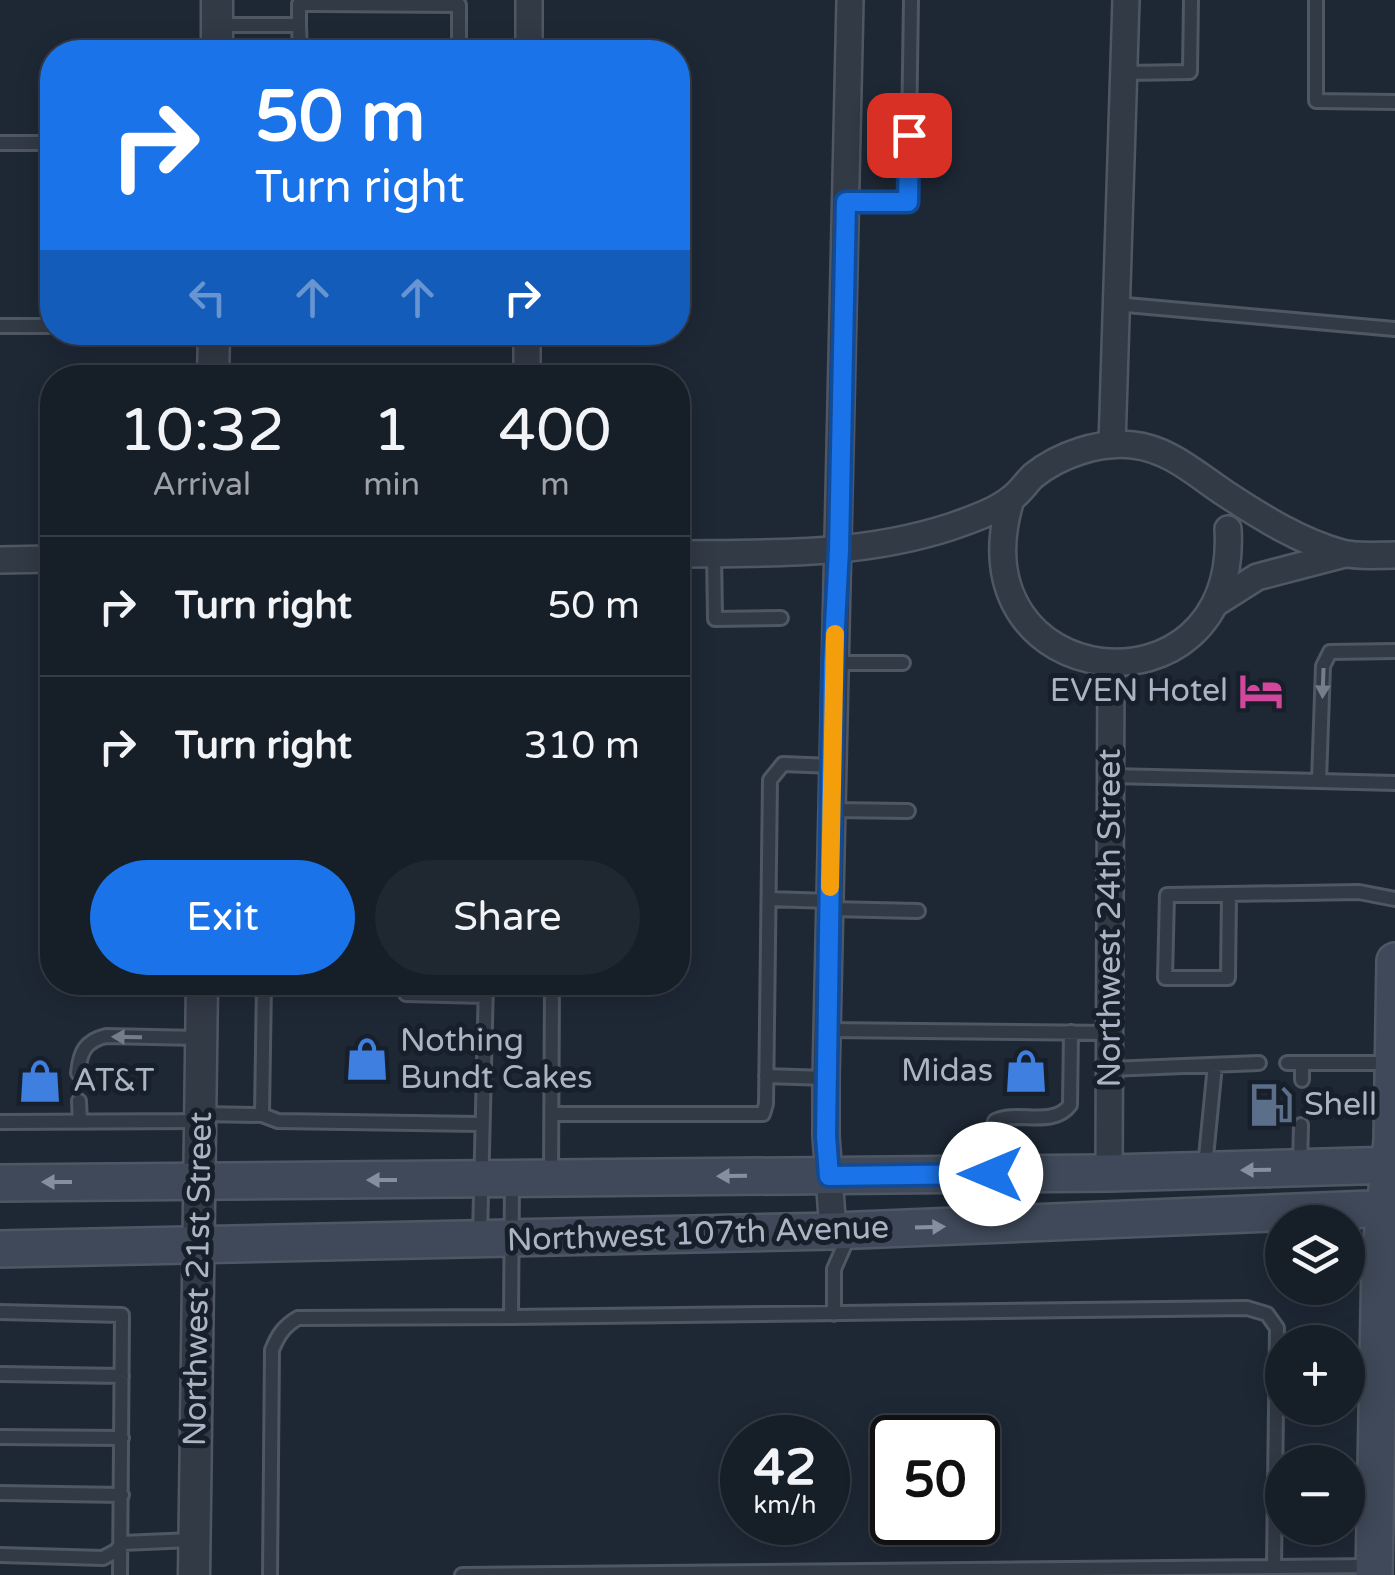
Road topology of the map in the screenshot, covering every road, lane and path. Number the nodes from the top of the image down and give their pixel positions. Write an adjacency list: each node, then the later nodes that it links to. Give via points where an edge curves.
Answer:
1 (529, 0): 12 (street)
2 (850, 0): 17 (street)
3 (911, 0): 17 (lane, via 908,202)
4 (1126, 0): 13 (street)
5 (1191, 0): 13 (lane, via 1190,72)
6 (1316, 0): 14 (lane, via 1316,101)
7 (318, 2): 8 (lane, via 299,4); 11 (lane, via 459,4)
8 (299, 25): 9 (lane); 10 (lane)
9 (217, 26)
10 (300, 40)
11 (458, 40)
12 (529, 40)
13 (1124, 73): 18 (street)
14 (1395, 102)
15 (0, 143): 16 (lane)
16 (40, 143)
17 (846, 202): 25 (street)
18 (1115, 304): 21 (lane); 22 (street)
19 (0, 326): 20 (lane)
20 (40, 326)
21 (1395, 328)
22 (1112, 446): 23 (street, via 1064,457); 28 (street, via 1154,449 1275,523)
23 (1011, 499): 25 (street, via 948,527); 37 (street, via 1001,548 1018,608 1063,651)
24 (1228, 529): 32 (street, via 1225,580)
25 (839, 550): 26 (street); 35 (street)
26 (714, 553): 27 (street); 33 (lane, via 715,619)
27 (690, 554)
28 (1344, 554): 29 (street); 32 (street, via 1257,577)
29 (1395, 555)
30 (40, 559): 31 (street)
31 (0, 560)
32 (1216, 603): 37 (street, via 1182,642 1148,658)
33 (781, 618)
34 (1395, 652): 40 (lane, one-way to 40, via 1330,652)
35 (833, 663): 36 (lane); 38 (street)
36 (902, 663)
37 (1111, 664): 39 (street, Northwest 24th Street)
38 (832, 766): 42 (street); 46 (lane, via 783,764 772,774)
39 (1110, 776): 40 (lane); 56 (street, Northwest 24th Street)
40 (1320, 781): 41 (lane)
41 (1395, 783)
42 (832, 810): 43 (lane); 47 (street)
43 (908, 811)
44 (1229, 896): 44 (lane, via 1228,978 1165,978 1166,895); 45 (lane, via 1360,892)
45 (1395, 898)
46 (769, 900): 47 (lane); 63 (lane)
47 (830, 905): 48 (lane); 54 (street)
48 (918, 912)
49 (1395, 961): 59 (main road)
50 (202, 995): 57 (street, Northwest 21st Street)
51 (264, 995): 68 (lane)
52 (486, 995): 72 (lane)
53 (552, 995): 67 (lane)
54 (827, 1030): 55 (lane); 64 (street)
55 (1071, 1032): 56 (lane); 78 (lane, via 1070,1106 1055,1116 996,1121)
56 (1110, 1033): 61 (street, Northwest 24th Street)
57 (201, 1038): 62 (lane, one-way to 62, via 93,1039); 69 (street, Northwest 21st Street)
58 (1258, 1063): 60 (lane)
59 (1393, 1063): 65 (lane, via 1294,1063); 74 (main road)
60 (1215, 1065): 61 (lane); 76 (lane)
61 (1109, 1069): 77 (street, Northwest 24th Street)
62 (78, 1073)
63 (766, 1076): 64 (lane); 67 (lane, via 760,1114)
64 (826, 1078): 79 (street)
65 (1302, 1080)
66 (79, 1101): 71 (lane)
67 (552, 1114): 80 (lane)
68 (262, 1115): 69 (lane); 72 (lane, via 278,1121)
69 (200, 1118): 71 (lane); 82 (street, Northwest 21st Street)
70 (0, 1122): 71 (lane)
71 (80, 1122)
72 (480, 1124): 81 (lane)
73 (1301, 1124): 75 (lane)
74 (1392, 1165): 75 (main road, Northwest 107th Avenue); 84 (main road)
75 (1300, 1169): 76 (main road, Northwest 107th Avenue, one-way to 76)
76 (1204, 1171): 77 (main road, Northwest 107th Avenue)
77 (1108, 1173): 78 (main road, Northwest 107th Avenue)
78 (991, 1174): 79 (main road, Northwest 107th Avenue)
79 (829, 1176): 80 (main road, Northwest 107th Avenue, one-way to 80); 85 (street)
80 (551, 1178): 81 (main road, Northwest 107th Avenue)
81 (496, 1179): 82 (main road, Northwest 107th Avenue, one-way to 82); 86 (lane); 86 (lane)
82 (199, 1181): 83 (main road, Northwest 107th Avenue, one-way to 83); 87 (street, Northwest 21st Street)
83 (0, 1183)
84 (1390, 1208): 85 (main road, Northwest 107th Avenue, one-way to 84); 102 (main road, via 1380,1258)
85 (842, 1231): 86 (main road, Northwest 107th Avenue); 90 (lane)
86 (496, 1239): 87 (main road, Northwest 107th Avenue); 91 (lane)
87 (199, 1246): 88 (main road, Northwest 107th Avenue); 98 (street, Northwest 21st Street)
88 (0, 1249)
89 (0, 1312): 93 (lane, via 122,1315)
90 (834, 1314): 91 (lane); 101 (lane, via 1247,1308 1267,1314 1277,1328)
91 (511, 1317): 105 (lane, via 298,1318 287,1324 272,1350)
92 (0, 1374): 93 (lane)
93 (122, 1376): 95 (lane)
94 (0, 1437): 95 (lane)
95 (122, 1438): 97 (lane)
96 (0, 1493): 97 (lane)
97 (122, 1495): 99 (lane)
98 (195, 1540): 99 (lane); 104 (street, Northwest 21st Street)
99 (122, 1543): 100 (lane, via 103,1558); 103 (lane)
100 (0, 1555)
101 (1274, 1567): 102 (lane); 106 (lane)
102 (1374, 1570)
103 (120, 1575)
104 (194, 1575)
105 (270, 1575)
106 (462, 1575)

